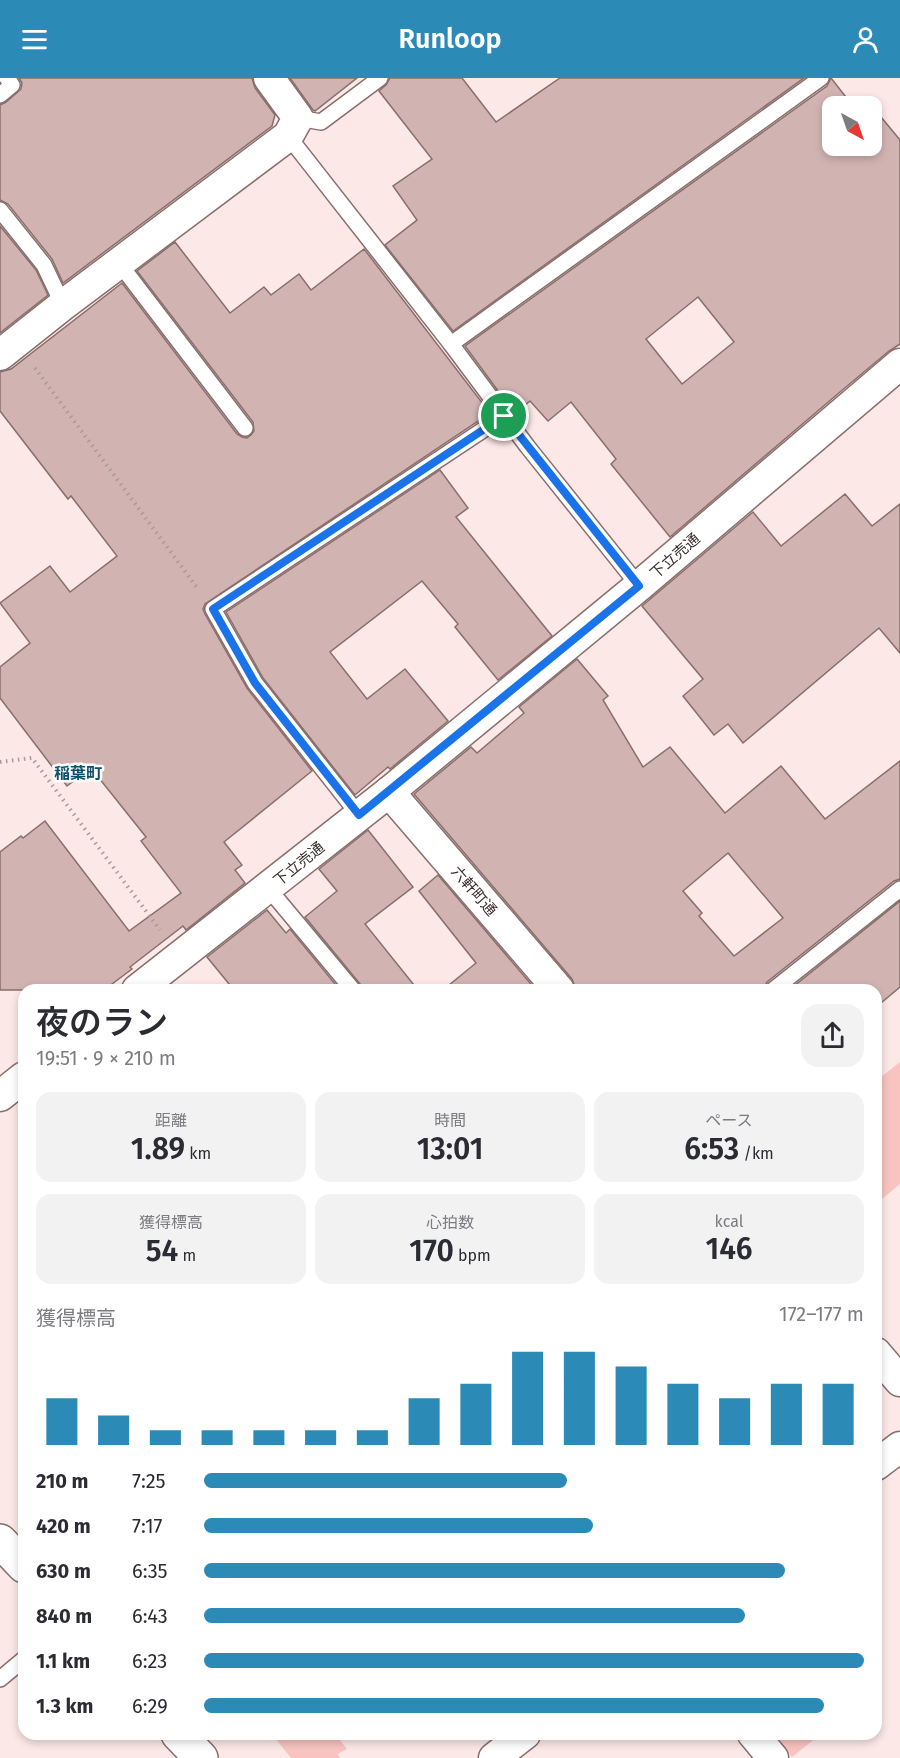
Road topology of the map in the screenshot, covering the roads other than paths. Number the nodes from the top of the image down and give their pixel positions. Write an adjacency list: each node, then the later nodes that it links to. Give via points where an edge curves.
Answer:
1 (7, 78): 5 (lane, via 12,85)
2 (268, 78): 6 (street)
3 (380, 78): 6 (lane, via 321,122)
4 (821, 78): 10 (lane)
5 (0, 95)
6 (293, 127): 8 (street); 10 (lane)
7 (0, 210): 9 (lane, via 44,265)
8 (119, 263): 9 (street); 14 (lane)
9 (63, 305): 11 (street)
10 (451, 344): 13 (lane)
11 (8, 349)
12 (900, 364): 15 (street, 下立売通)
13 (504, 416): 15 (lane); 17 (lane, via 213,609 255,683)
14 (245, 428)
15 (639, 586): 16 (street, 下立売通)
16 (389, 792): 17 (street, 下立売通); 22 (street, 六軒町通)
17 (359, 815): 18 (street, 下立売通)
18 (268, 888): 20 (street, 下立売通); 21 (lane)
19 (900, 889): 23 (lane)
20 (145, 984)
21 (348, 984)
22 (554, 984)
23 (781, 984)
24 (18, 1082): 25 (street)
25 (0, 1096)
26 (882, 1360): 27 (street)
27 (900, 1381)
28 (900, 1447): 29 (street)
29 (882, 1460)
30 (0, 1541): 31 (street)
31 (18, 1560)
32 (18, 1664): 33 (lane)
33 (0, 1679)
34 (184, 1740): 37 (street)
35 (517, 1740): 38 (street)
36 (758, 1740): 39 (street)
37 (201, 1758)
38 (494, 1758)
39 (772, 1758)

